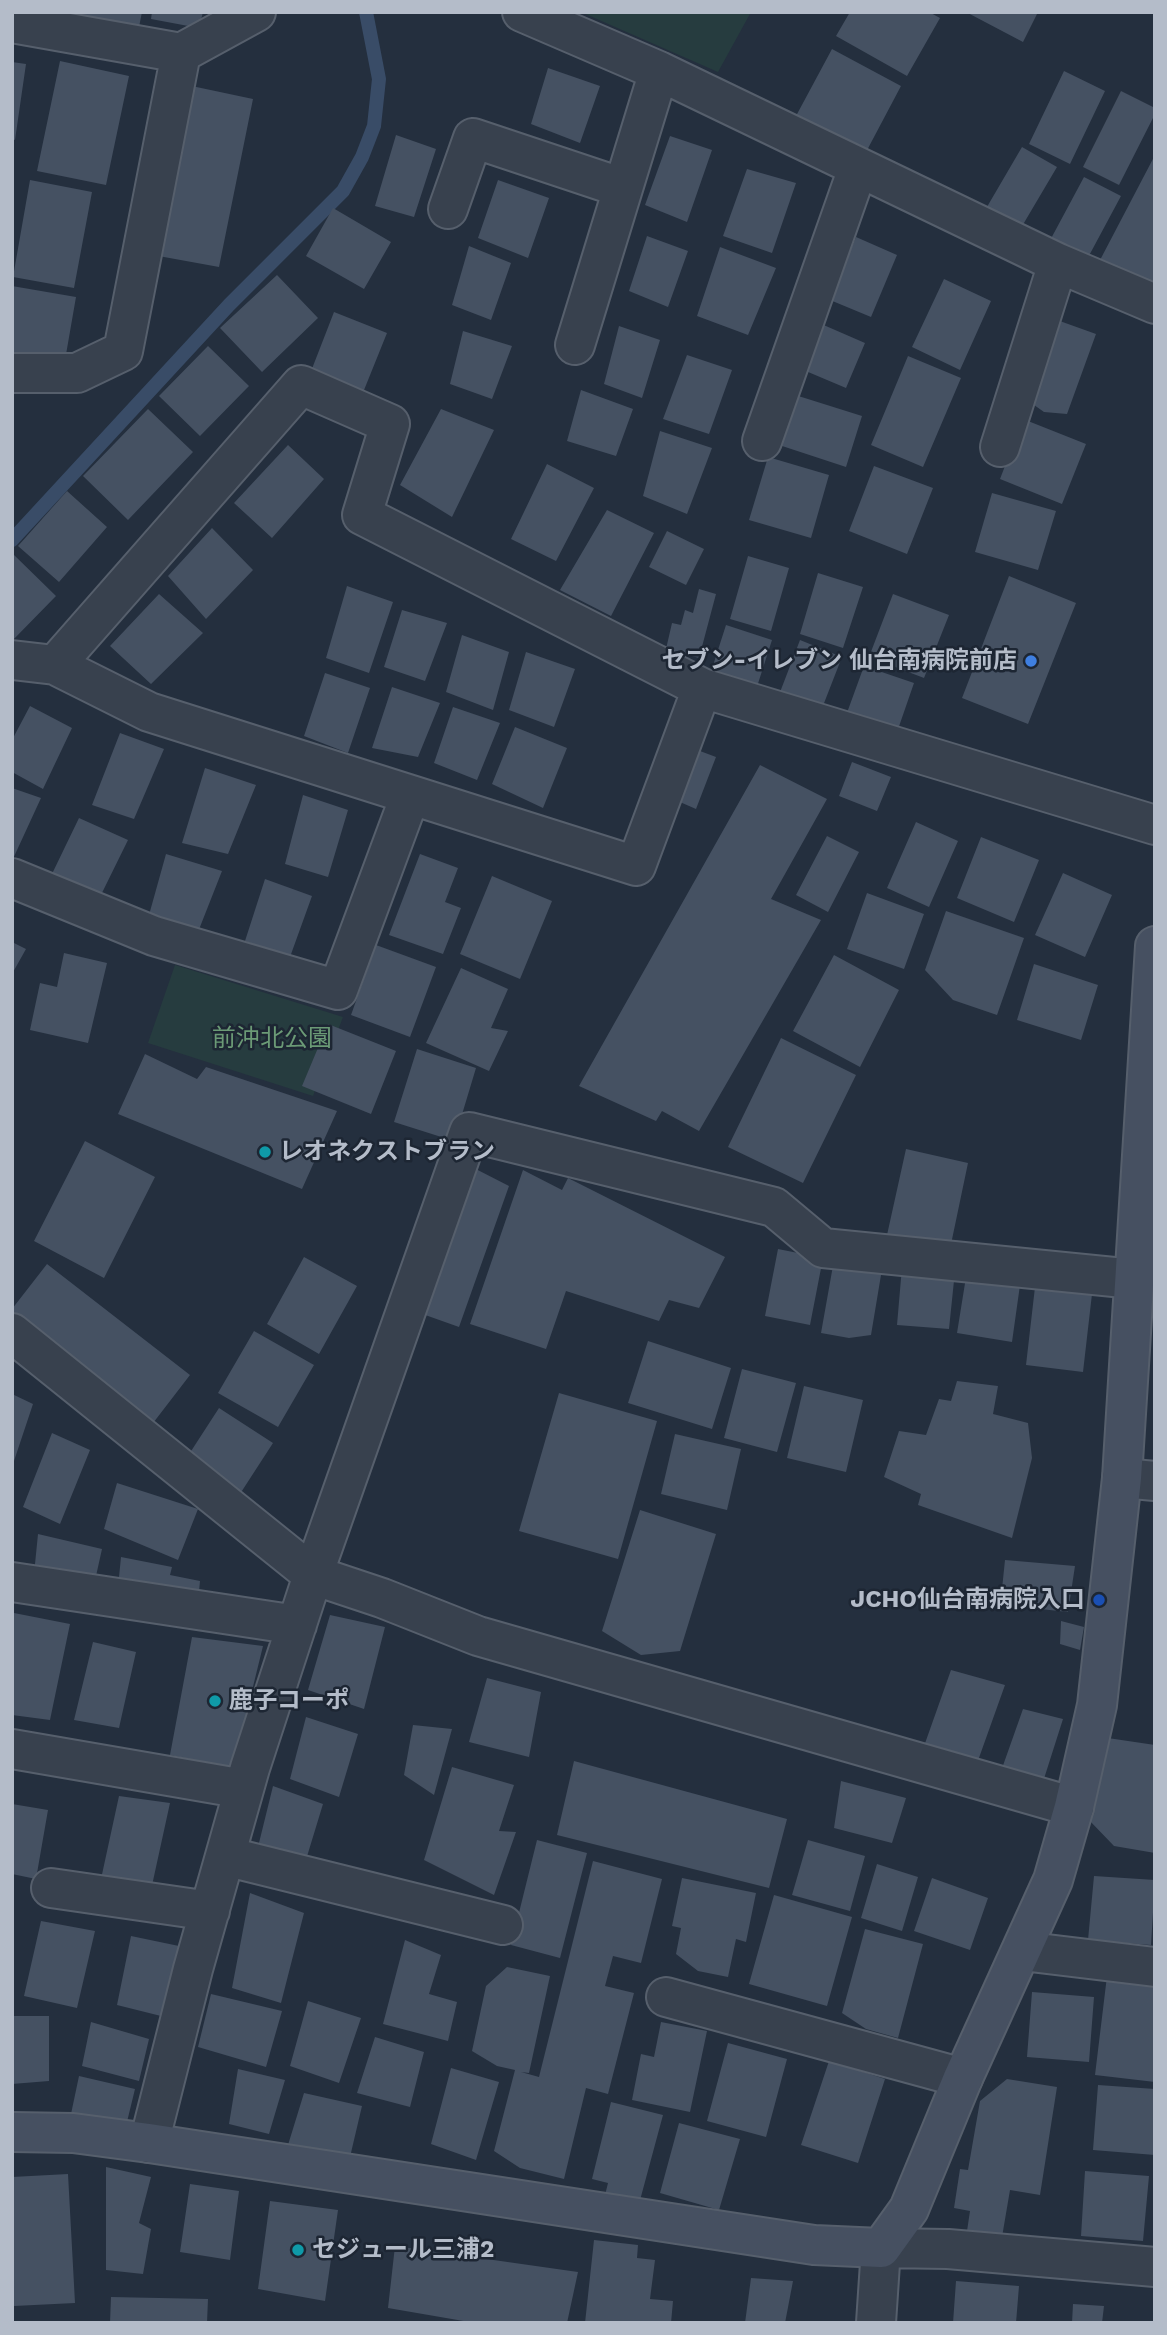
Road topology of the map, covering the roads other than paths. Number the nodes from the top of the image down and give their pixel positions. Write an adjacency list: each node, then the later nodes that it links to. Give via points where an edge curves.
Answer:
1 (256, 12): 4 (street)
2 (522, 12): 5 (street)
3 (12, 23): 4 (street)
4 (181, 53): 12 (street, via 123,351 77,373)
5 (659, 71): 6 (street); 7 (street)
6 (858, 168): 9 (street); 13 (street)
7 (623, 188): 8 (street, via 473,138); 11 (street)
8 (448, 209)
9 (1058, 262): 10 (street); 14 (street)
10 (1155, 304)
11 (575, 345)
12 (12, 373)
13 (762, 441)
14 (1000, 447)
15 (12, 660): 16 (street)
16 (55, 665): 17 (street, via 301,385 390,424 362,515); 18 (street, via 149,712)
17 (702, 688): 18 (street, via 636,866); 19 (street)
18 (410, 796): 20 (street, via 338,990 154,936)
19 (1155, 825)
20 (12, 878)
21 (1155, 946): 22 (street)
22 (1134, 1279): 24 (street); 25 (street, via 823,1248 774,1207 469,1132)
23 (12, 1333): 25 (street)
24 (1138, 1479): 30 (street)
25 (313, 1575): 27 (street); 30 (street, via 478,1636)
26 (12, 1582): 27 (street)
27 (297, 1625): 29 (street)
28 (12, 1749): 29 (street)
29 (244, 1788): 31 (street)
30 (1074, 1807): 35 (street, via 1053,1880)
31 (225, 1856): 33 (street); 34 (street)
32 (51, 1888): 33 (street)
33 (210, 1911): 40 (street)
34 (503, 1925)
35 (1022, 1951): 36 (street); 38 (street)
36 (1155, 1967)
37 (666, 1997): 38 (street)
38 (963, 2078): 41 (street, via 909,2209)
39 (12, 2132): 40 (street, via 73,2133)
40 (149, 2143): 41 (street, via 814,2245)
41 (881, 2248): 42 (street, via 948,2249); 43 (street)
42 (1155, 2267)
43 (876, 2323)

